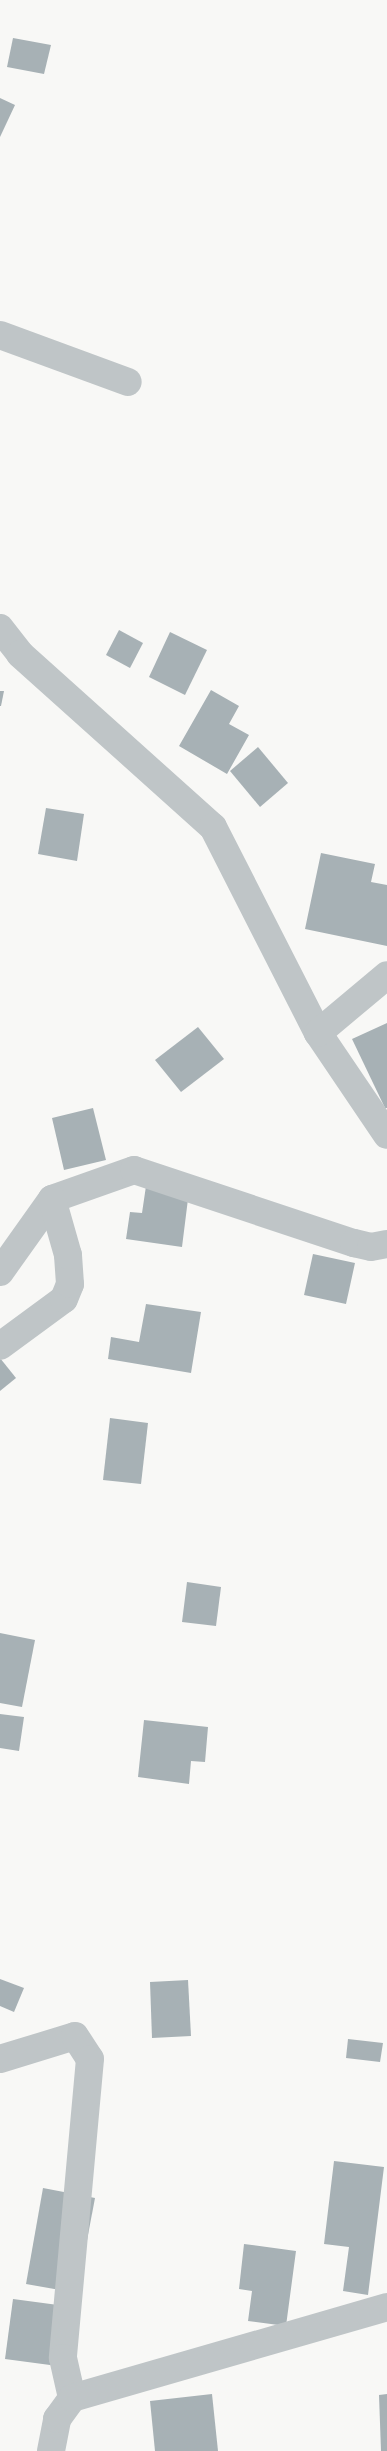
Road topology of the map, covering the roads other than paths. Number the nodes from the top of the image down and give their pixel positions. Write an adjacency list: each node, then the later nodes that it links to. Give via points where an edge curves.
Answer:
1 (0, 335): 2 (street)
2 (128, 382)
3 (0, 628): 5 (street, via 20,654 214,827)
4 (387, 975): 5 (street)
5 (318, 1033): 6 (street)
6 (387, 1135)
7 (52, 1199): 8 (street, via 145,1170 354,1243 371,1248); 9 (street); 10 (street, via 68,1255 70,1284 64,1299)
8 (387, 1244)
9 (0, 1272)
10 (0, 1346)
11 (0, 2059): 13 (street, via 75,2036 90,2059 63,2358)
12 (387, 2307): 13 (street)
13 (72, 2398): 14 (street, via 56,2419)
14 (51, 2451)

